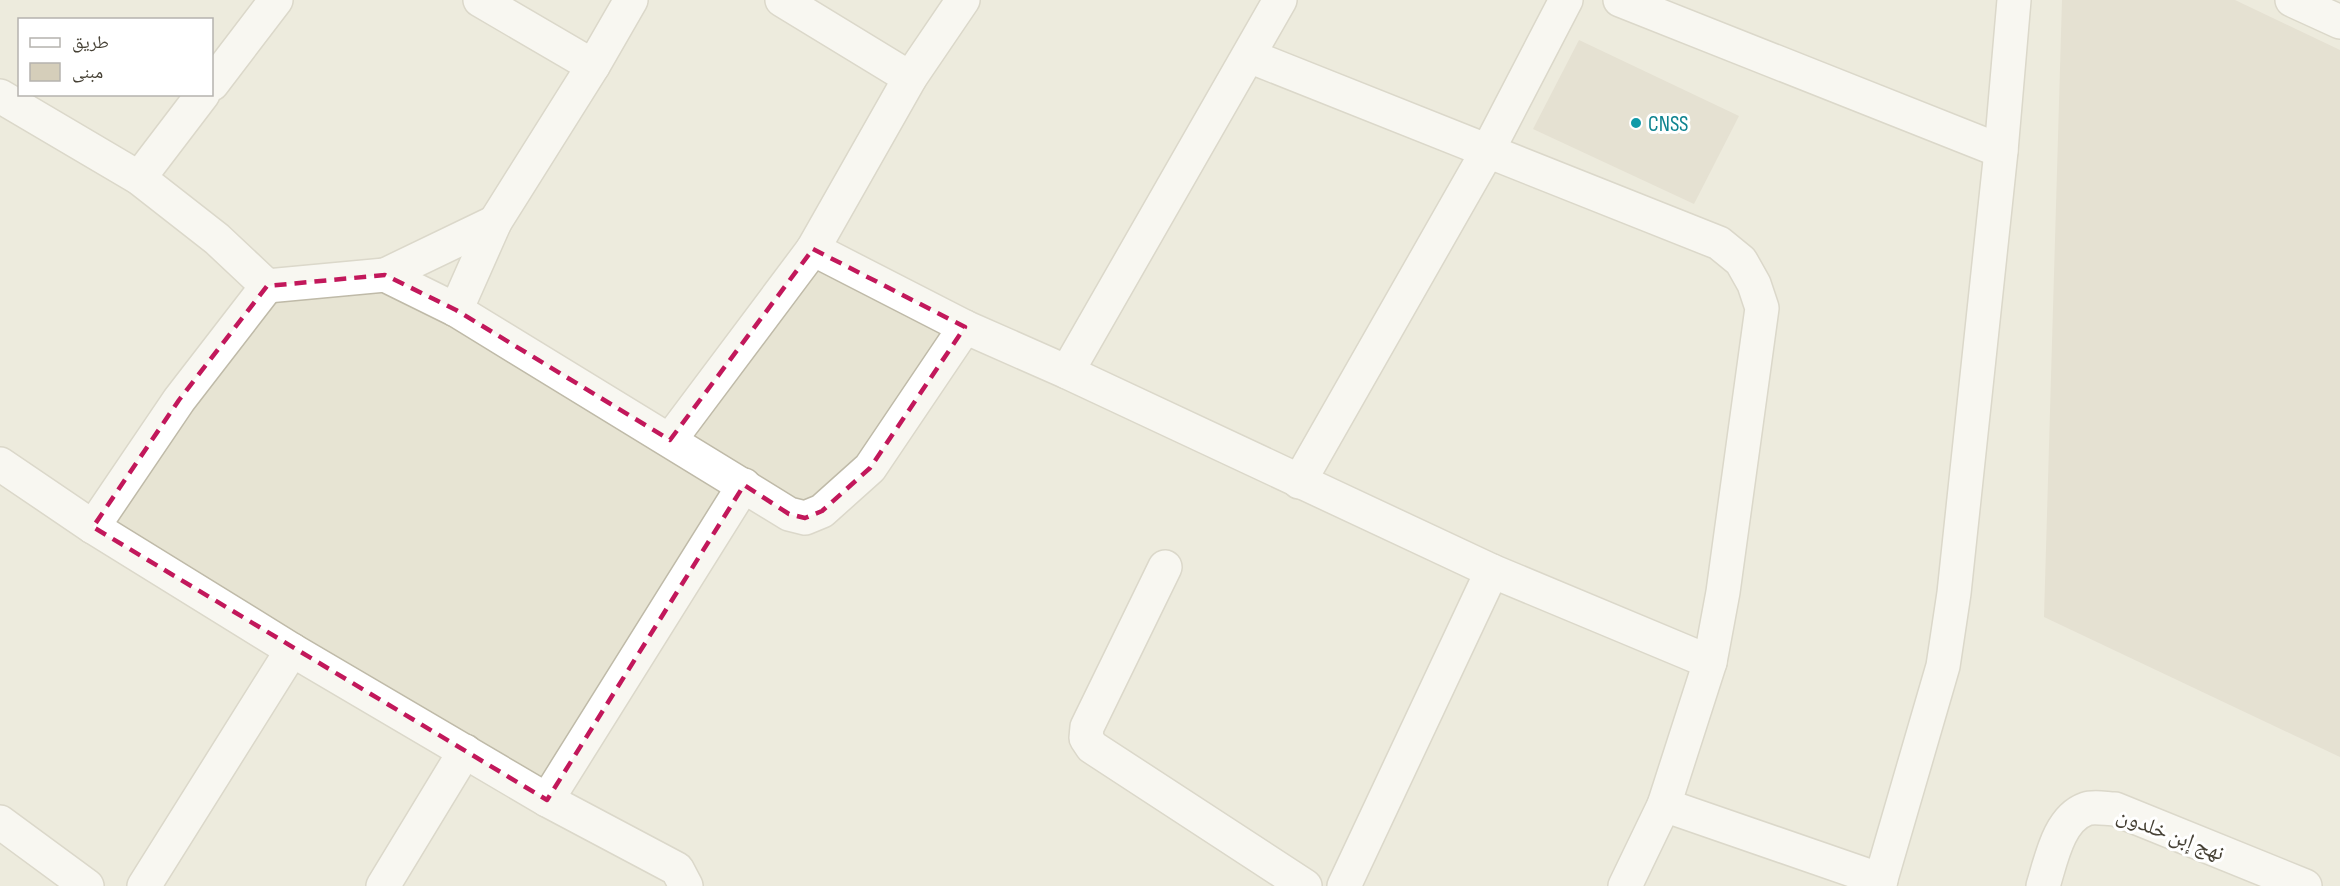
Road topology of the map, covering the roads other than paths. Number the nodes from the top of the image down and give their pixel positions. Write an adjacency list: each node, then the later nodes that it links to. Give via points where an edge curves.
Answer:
1 (276, 0): 15 (street)
2 (480, 0): 13 (street)
3 (631, 0): 13 (street)
4 (782, 0): 14 (street)
5 (963, 0): 14 (street)
6 (1280, 0): 12 (street)
7 (1566, 0): 19 (street)
8 (1620, 0): 18 (street)
9 (2014, 0): 18 (street)
10 (2292, 0): 11 (street)
11 (2331, 12)
12 (1249, 56): 19 (street); 27 (street)
13 (593, 66): 21 (street)
14 (910, 78): 22 (street)
15 (213, 83)
16 (0, 96): 20 (street)
17 (201, 96): 20 (street)
18 (2001, 151): 41 (street, via 1943,666)
19 (1487, 152): 30 (street); 36 (street, via 1719,243 1741,261 1754,284 1762,308 1757,351)
20 (139, 178): 24 (street, via 217,239)
21 (495, 222): 23 (street); 25 (street)
22 (813, 249): 26 (street); 28 (street)
23 (385, 275): 24 (street); 25 (street)
24 (267, 286): 32 (street, via 179,400)
25 (456, 310): 28 (street)
26 (965, 327): 27 (street); 31 (street, via 870,468 822,511 805,518 789,514)
27 (1067, 372): 30 (street)
28 (670, 440): 31 (street)
29 (0, 464): 32 (street)
30 (1299, 482): 34 (street)
31 (744, 484): 38 (street)
32 (93, 527): 35 (street)
33 (1165, 567): 46 (street, via 1087,728 1086,738 1092,747)
34 (1492, 571): 36 (street); 47 (street)
35 (292, 650): 37 (street); 43 (street)
36 (1710, 662): 39 (street)
37 (465, 751): 38 (street); 44 (street)
38 (547, 800): 45 (street, via 677,868)
39 (1664, 805): 41 (street); 48 (street)
40 (0, 822): 42 (street)
41 (1880, 883)
42 (87, 886)
43 (144, 886)
44 (383, 886)
45 (687, 886)
46 (1305, 886)
47 (1344, 886)
48 (1625, 886)
49 (2043, 886): 50 (street, نهج إبن خلدون, via 2060,837 2072,818 2087,808 2115,809)
50 (2305, 886)

